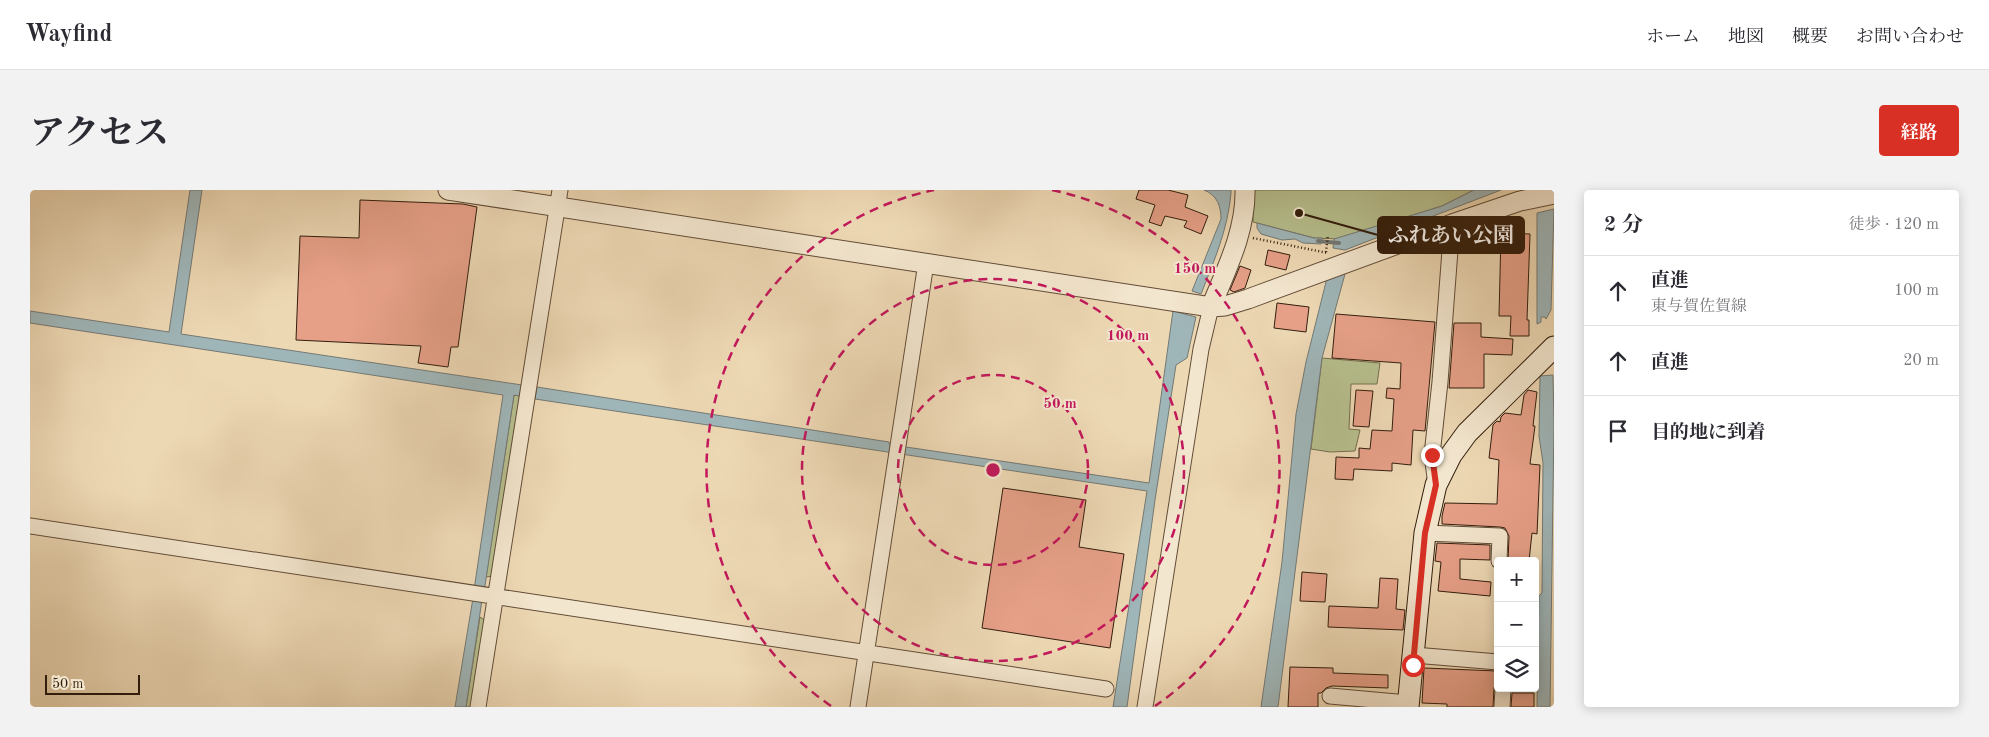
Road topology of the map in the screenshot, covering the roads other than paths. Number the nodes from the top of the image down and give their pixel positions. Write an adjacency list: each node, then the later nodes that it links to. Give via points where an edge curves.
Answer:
1 (448, 190): 4 (street)
2 (1245, 190): 7 (street, via 1240,231)
3 (1554, 194): 5 (street)
4 (559, 198): 6 (street); 13 (street, via 527,402)
5 (1452, 224): 7 (street, via 1240,301); 9 (street, via 1432,455)
6 (926, 263): 7 (street); 14 (street)
7 (1211, 307): 23 (street, via 1201,349)
8 (1554, 347): 9 (main road, via 1467,433)
9 (1436, 485): 11 (main road)
10 (30, 526): 13 (street)
11 (1425, 533): 12 (street, via 1500,536); 15 (main road)
12 (1499, 557)
13 (484, 596): 14 (street); 21 (street)
14 (866, 654): 17 (street); 22 (street)
15 (1414, 655): 16 (street); 20 (main road)
16 (1494, 662)
17 (1106, 690)
18 (1503, 692): 24 (street)
19 (1330, 696): 20 (street)
20 (1408, 705)
21 (478, 707)
22 (858, 707)
23 (1145, 707)
24 (1502, 707)

